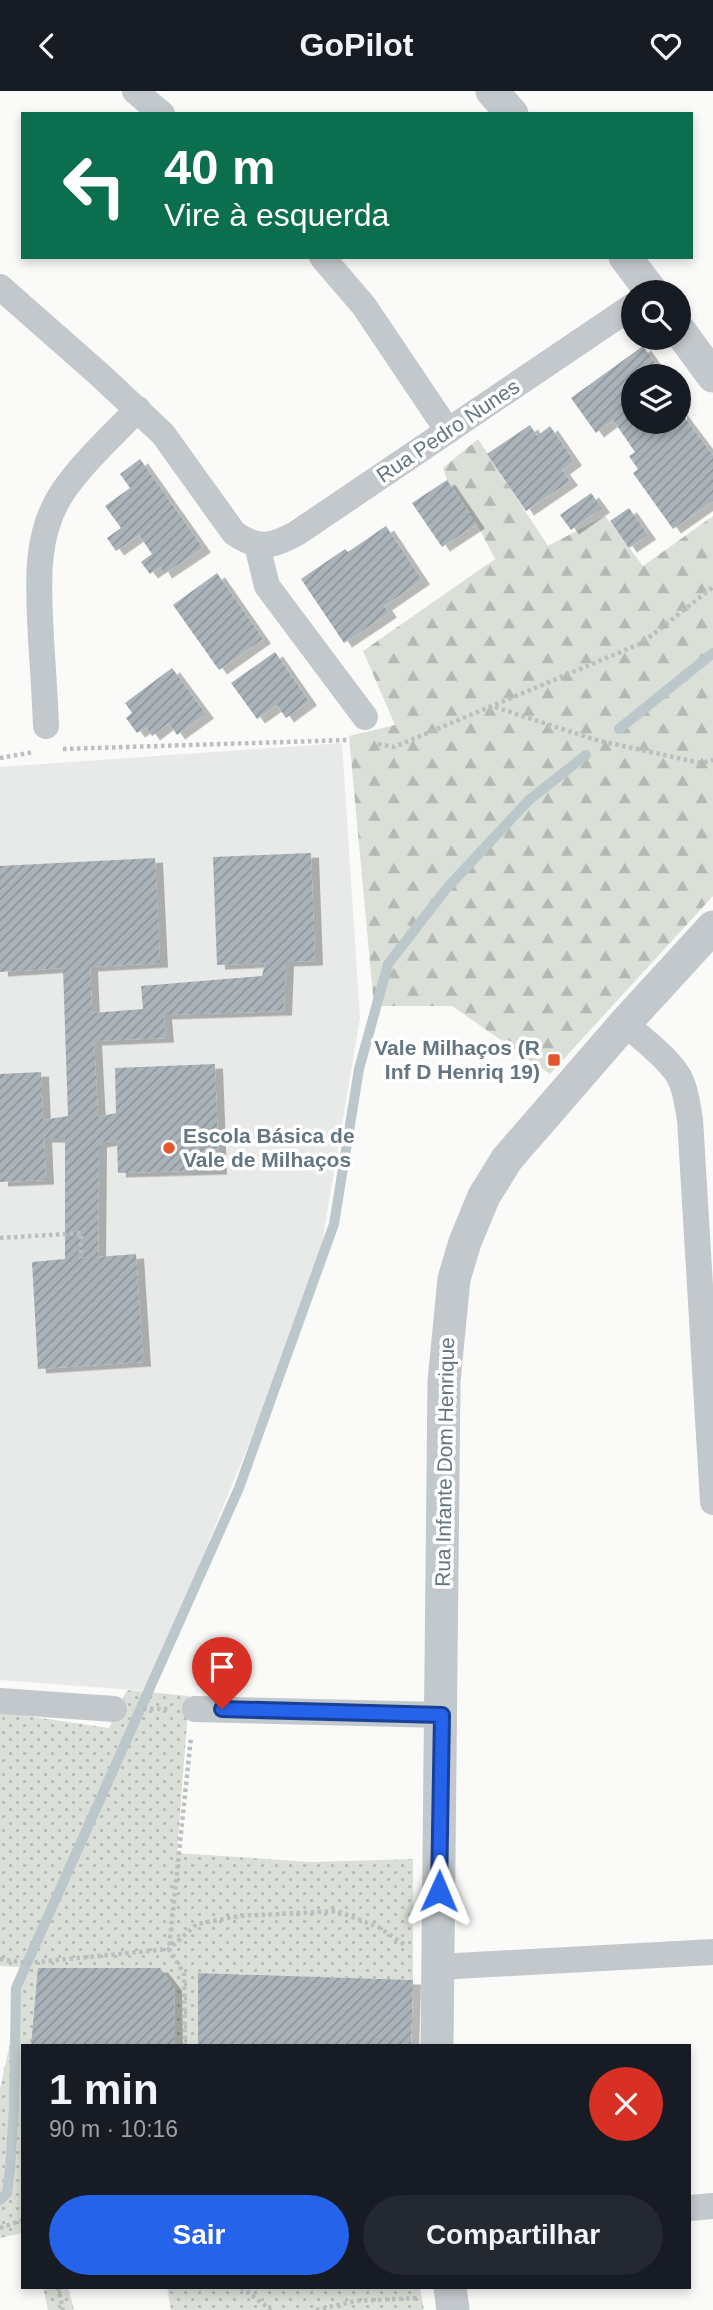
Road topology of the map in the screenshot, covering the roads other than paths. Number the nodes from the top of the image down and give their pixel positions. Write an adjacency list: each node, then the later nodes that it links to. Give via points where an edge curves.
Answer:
1 (135, 91): 3 (street)
2 (492, 91): 4 (street)
3 (160, 112)
4 (510, 112)
5 (324, 259): 13 (street, via 364,306)
6 (627, 259): 7 (street)
7 (643, 280)
8 (0, 287): 12 (street)
9 (621, 314): 13 (street, Rua Pedro Nunes)
10 (691, 346): 11 (street)
11 (713, 376)
12 (138, 409): 14 (street, via 163,434 233,533); 16 (street, via 74,477 46,528 39,591)
13 (448, 431): 14 (street, Rua Pedro Nunes, via 282,542)
14 (257, 545): 15 (street, via 267,586)
15 (363, 734)
16 (49, 742)
17 (713, 927): 18 (street, Rua Infante Dom Henrique)
18 (625, 1023): 19 (street, via 678,1076); 24 (street, Rua Infante Dom Henrique, via 507,1159 484,1196 454,1279 444,1381)
19 (703, 1152): 20 (street)
20 (713, 1502)
21 (0, 1701): 22 (street)
22 (114, 1709)
23 (195, 1709): 24 (street)
24 (442, 1715): 26 (street, Rua Infante Dom Henrique)
25 (713, 1952): 26 (street)
26 (438, 1967): 27 (street, Rua Infante Dom Henrique)
27 (438, 2044)
28 (713, 2206): 29 (street)
29 (691, 2208)

